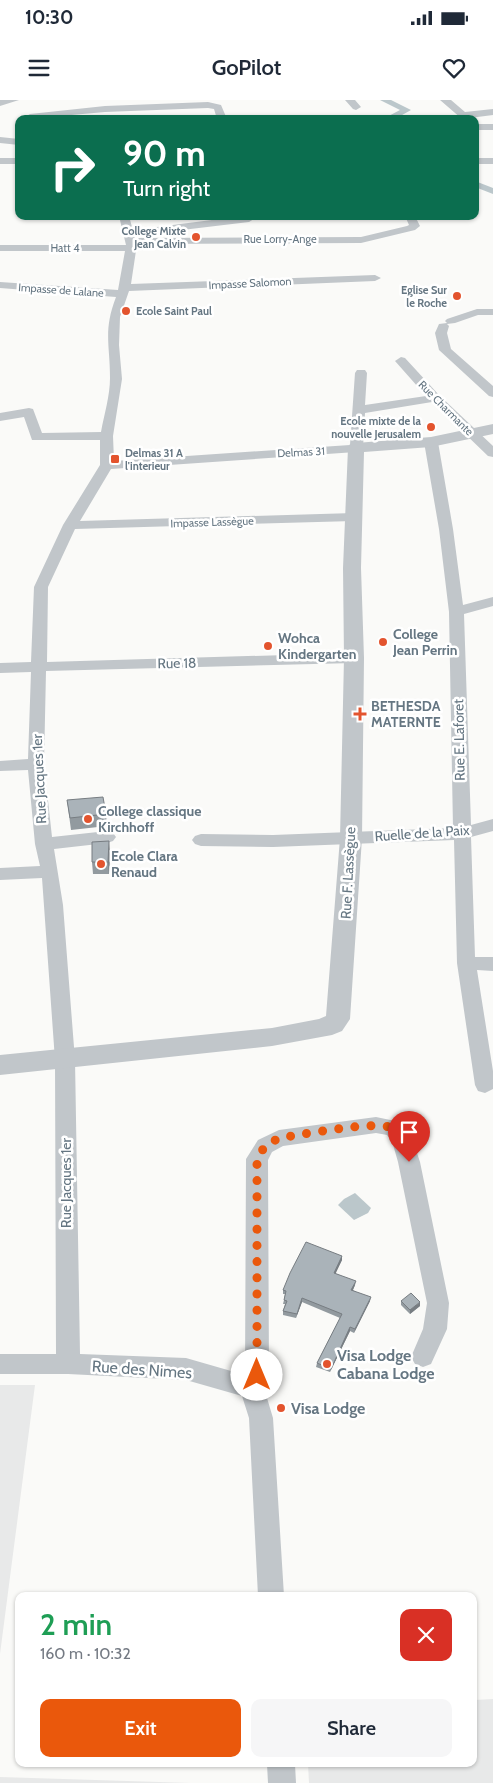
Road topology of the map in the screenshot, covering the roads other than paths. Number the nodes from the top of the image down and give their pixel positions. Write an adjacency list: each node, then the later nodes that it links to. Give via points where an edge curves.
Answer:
1 (14, 100): 3 (street)
2 (444, 100): 8 (street)
3 (0, 103)
4 (104, 109): 6 (street); 7 (street, via 214,105)
5 (493, 112): 9 (street)
6 (48, 115)
7 (221, 115)
8 (463, 115)
9 (477, 115)
10 (479, 126): 11 (street)
11 (493, 127)
12 (0, 140): 13 (street)
13 (15, 142)
14 (0, 161): 15 (street)
15 (15, 161)
16 (479, 161): 17 (street)
17 (493, 161)
18 (125, 220): 21 (street)
19 (243, 220): 21 (street)
20 (412, 220): 21 (street, Rue Lorry-Ange, via 415,226 412,228 361,240)
21 (130, 241): 22 (street, Hatt 4); 25 (street)
22 (0, 248)
23 (374, 278): 25 (street, Impasse Salomon)
24 (0, 285): 25 (street, Impasse de Lalane)
25 (124, 291): 35 (street, via 114,317 116,379)
26 (493, 312): 29 (street, via 477,312 447,324 441,333 445,350)
27 (401, 362): 30 (street, Rue Charmante)
28 (361, 373): 31 (street)
29 (493, 393)
30 (435, 398): 31 (street); 34 (street, Rue Charmante)
31 (359, 410): 37 (street)
32 (0, 417): 35 (street, via 29,412 37,437)
33 (493, 429): 34 (street, Delmas 31)
34 (471, 433): 36 (street, Delmas 31); 38 (street, Rue Charmante)
35 (107, 436): 39 (street)
36 (431, 442): 37 (street, Delmas 31); 43 (street, Rue E. Laforet)
37 (356, 448): 39 (street, Delmas 31); 40 (street, Rue F. Lassègue)
38 (493, 453)
39 (108, 465): 41 (street, Rue Jacques 1er)
40 (354, 517): 41 (street, Impasse Lassègue); 44 (street, Rue F. Lassègue)
41 (70, 525): 45 (street, Rue Jacques 1er, via 41,587)
42 (493, 601): 43 (street)
43 (456, 612): 50 (street, Rue E. Laforet)
44 (354, 658): 45 (street, Rue 18); 52 (street, Rue F. Lassègue)
45 (38, 666): 46 (street, Rue 18); 47 (street, Rue Jacques 1er)
46 (0, 668)
47 (36, 764): 48 (street); 54 (street, Rue Jacques 1er)
48 (0, 766)
49 (493, 825): 50 (street, Ruelle de la Paix)
50 (461, 834): 52 (street, Ruelle de la Paix); 57 (street, Rue E. Laforet)
51 (108, 838): 54 (street)
52 (351, 838): 53 (street, Ruelle de la Paix, via 273,842); 60 (street, Rue F. Lassègue, via 338,1018 333,1024 272,1037)
53 (201, 840)
54 (44, 844): 55 (street, Rue Jacques 1er)
55 (50, 872): 56 (street); 60 (street, Rue Jacques 1er)
56 (0, 874)
57 (466, 963): 58 (street); 59 (street, Rue E. Laforet)
58 (493, 964)
59 (485, 1038): 62 (street, Rue E. Laforet)
60 (65, 1060): 61 (street, Rue F. Lassègue); 65 (street, Rue Jacques 1er)
61 (0, 1065)
62 (485, 1085)
63 (423, 1357): 66 (street, via 435,1329 438,1303 402,1138 393,1128 376,1125 279,1138 265,1146 257,1159 257,1375)
64 (0, 1364): 65 (street, Rue des Nimes)
65 (68, 1364): 66 (street, Rue des Nimes, via 186,1369)
66 (252, 1388): 67 (street, via 261,1418)
67 (271, 1592)
68 (281, 1767): 69 (street)
69 (282, 1783)

